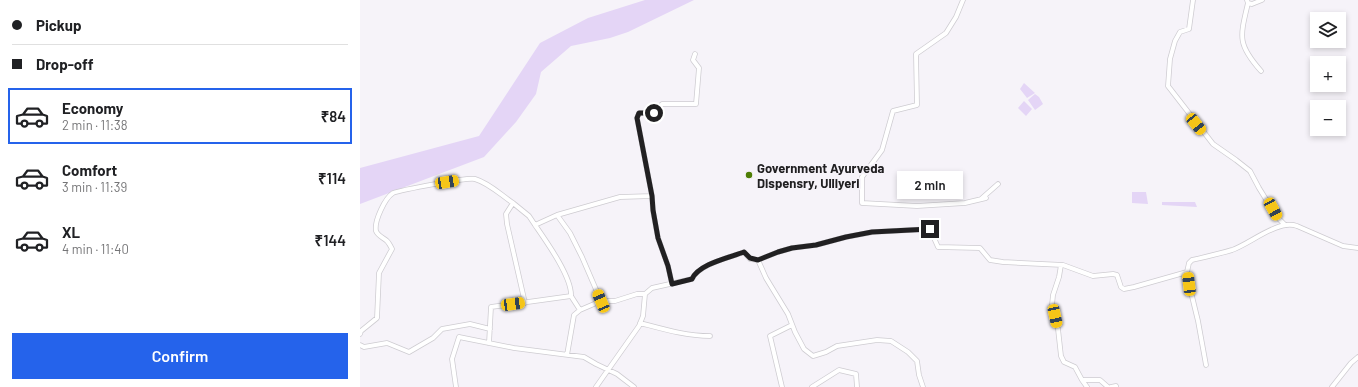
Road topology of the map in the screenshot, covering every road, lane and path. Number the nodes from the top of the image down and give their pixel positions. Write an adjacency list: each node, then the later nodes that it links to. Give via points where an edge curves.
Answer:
1 (964, 0): 7 (street, via 946,33 916,54 917,105 893,111 882,150 862,177 862,203 917,206 965,203 983,199)
2 (1193, 0): 11 (street, via 1189,29 1180,32 1172,50 1168,86 1212,144 1250,171 1277,217)
3 (1262, 0): 4 (street, via 1252,4)
4 (1248, 2): 6 (street, via 1242,25 1242,39 1246,52)
5 (695, 54): 8 (street, via 693,60 699,68 696,104 662,104 654,113 639,113 637,118)
6 (1261, 71)
7 (998, 184)
8 (652, 196): 10 (street, via 620,197); 17 (street, via 658,238)
9 (513, 203): 12 (street, via 529,216); 21 (street, via 506,214 507,224); 26 (street, via 473,178 392,194 383,205 376,231 392,249 379,273 377,318)
10 (557, 215): 12 (street); 20 (street, via 570,233)
11 (1285, 225): 13 (street, via 1292,224 1343,246); 16 (street, via 1232,250 1192,260)
12 (535, 226): 19 (street, via 551,248 572,288)
13 (1358, 248)
14 (758, 260): 15 (street, via 792,248 872,232 930,229 938,247 980,248 990,260 1003,262); 17 (street, via 750,258 744,252 703,267 692,279); 24 (street)
15 (1061, 265): 16 (street, via 1093,276 1117,275 1124,289); 34 (street, via 1052,305 1061,356 1064,362 1075,367)
16 (1187, 272): 32 (street)
17 (672, 284): 18 (street, via 652,288)
18 (645, 294): 20 (street, via 615,301); 23 (street)
19 (571, 296): 21 (street); 22 (street)
20 (601, 301): 22 (street)
21 (525, 303): 25 (street, via 491,308)
22 (580, 310): 30 (street, via 574,315)
23 (640, 323): 27 (street, via 679,333); 33 (street)
24 (792, 325): 38 (street, via 770,336); 41 (street, via 804,349 813,356 837,346 877,340 891,341 917,361)
25 (490, 329): 28 (street); 29 (street, via 470,324 442,329 433,338 409,352 387,343)
26 (360, 334)
27 (710, 336)
28 (489, 343): 30 (street); 35 (street, via 459,337 452,359)
29 (360, 346)
30 (567, 355): 33 (street, via 584,357)
31 (1358, 357): 44 (street, via 1351,362)
32 (1206, 365)
33 (608, 369): 36 (street); 37 (street)
34 (1082, 380): 42 (street); 43 (street, via 1100,380)
35 (456, 387)
36 (596, 387)
37 (634, 387)
38 (782, 387)
39 (812, 387): 40 (street, via 839,370 856,374)
40 (857, 387)
41 (922, 387)
42 (1087, 387)
43 (1108, 387)
44 (1332, 387)

